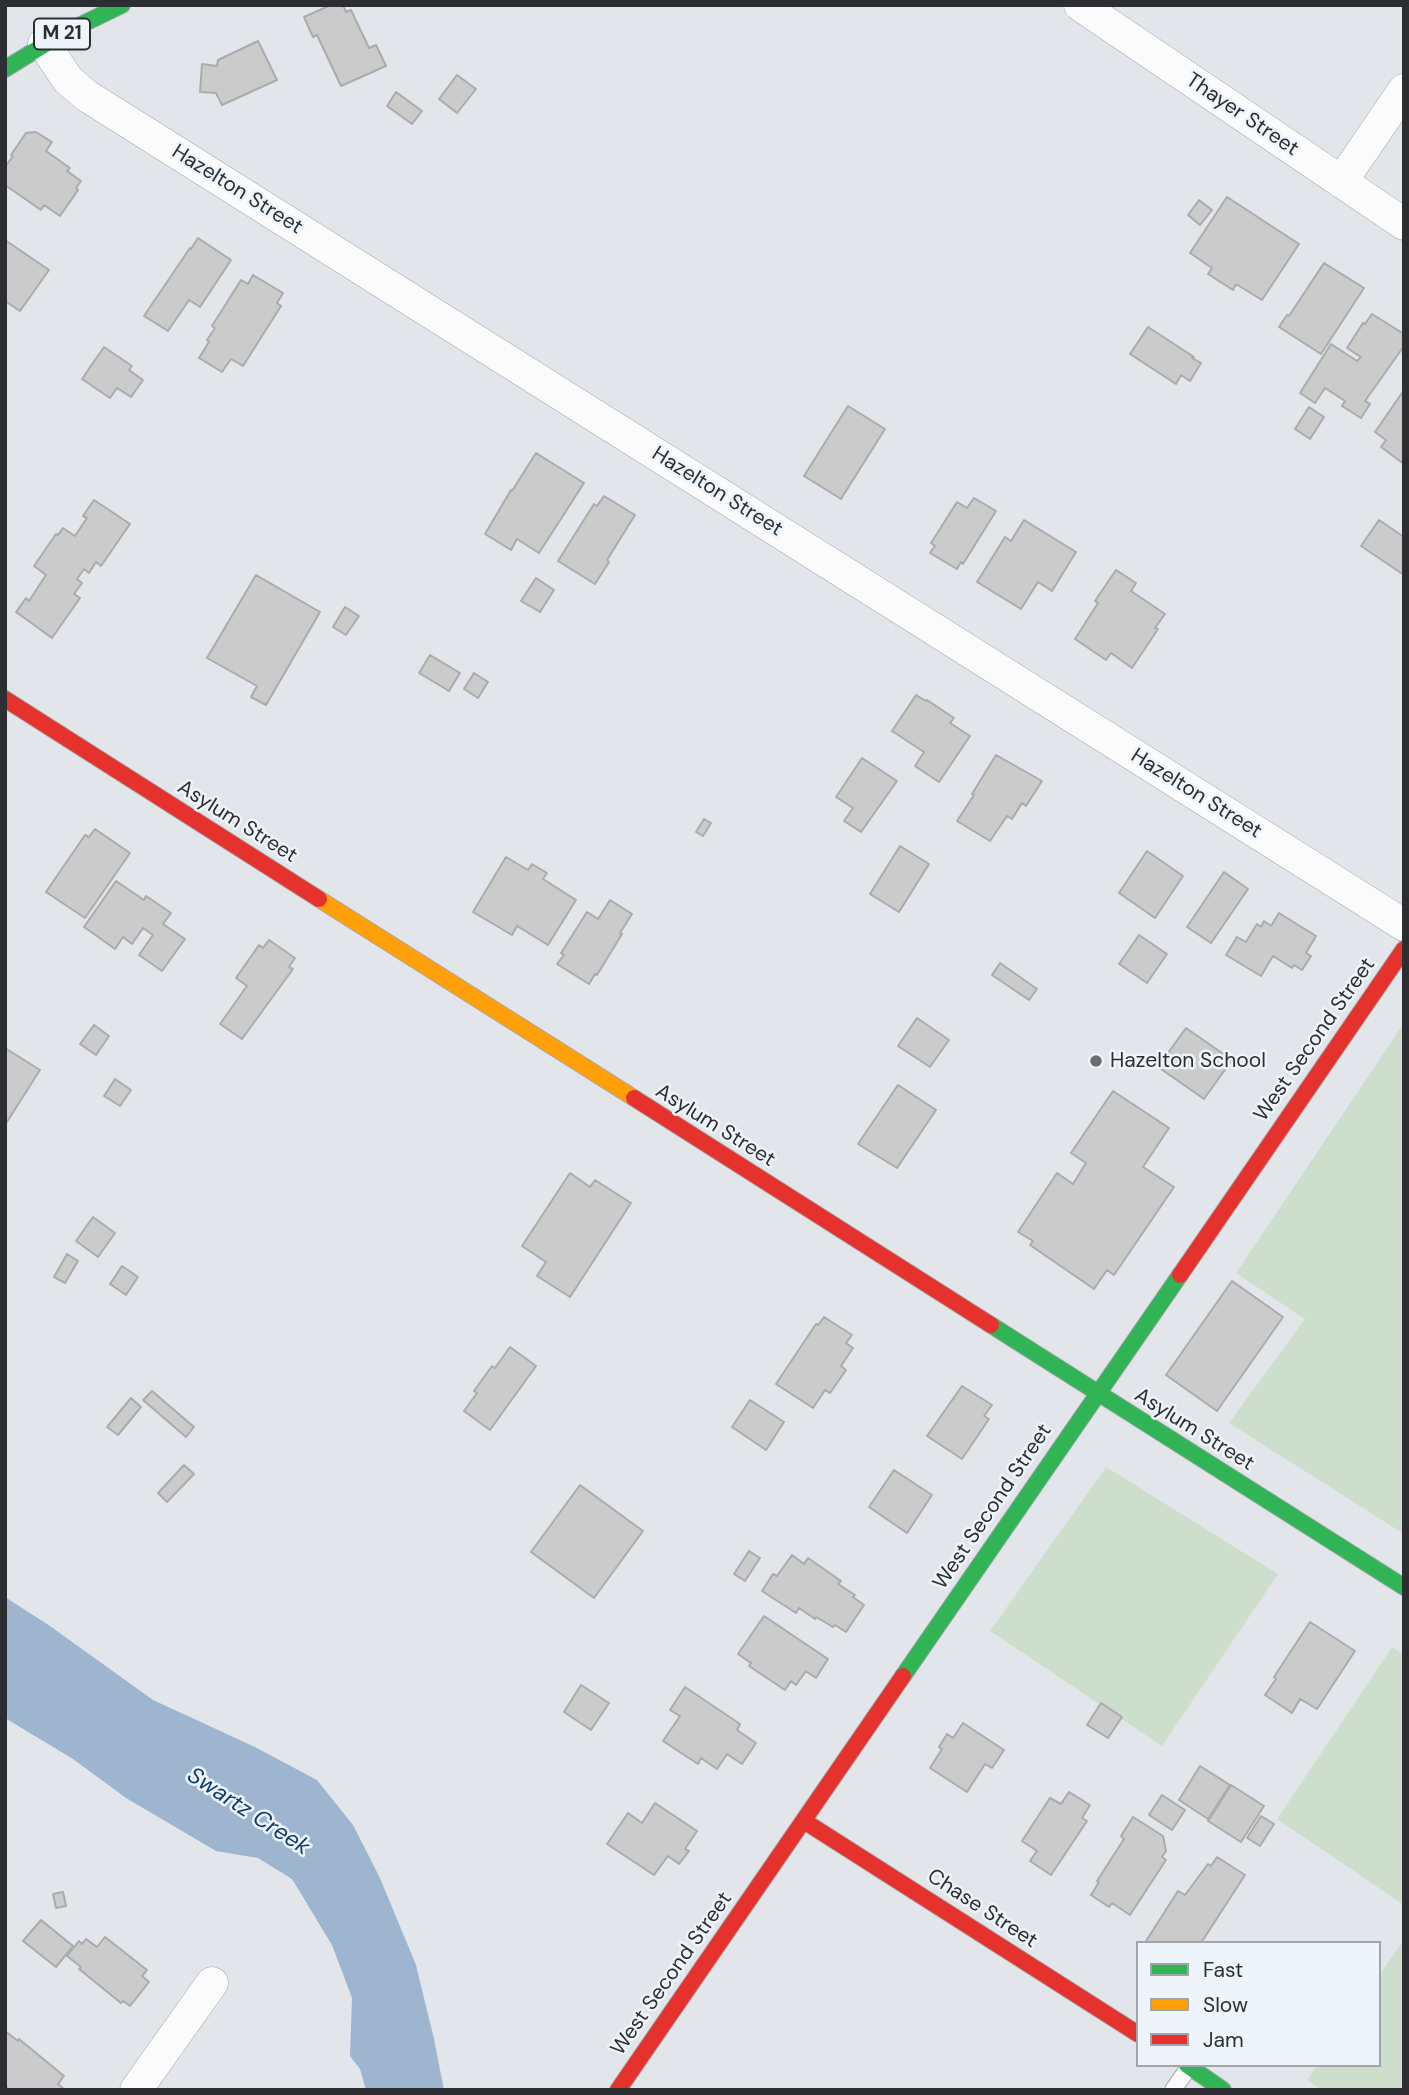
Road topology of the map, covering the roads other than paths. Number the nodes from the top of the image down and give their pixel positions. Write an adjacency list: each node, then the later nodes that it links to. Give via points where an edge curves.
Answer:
1 (1080, 5): 6 (street, Thayer Street)
2 (114, 7): 3 (street, M 21)
3 (44, 44): 4 (street, M 21); 9 (street, Hazelton Street, via 68,80 87,96)
4 (5, 69)
5 (1404, 90): 6 (street)
6 (1341, 182): 7 (street, Thayer Street)
7 (1404, 224)
8 (5, 699): 11 (street, Asylum Street)
9 (1404, 925)
10 (1404, 949): 11 (street, West Second Street)
11 (1097, 1393): 12 (street, Asylum Street); 13 (street, West Second Street)
12 (1404, 1587)
13 (804, 1821): 15 (street, Chase Street); 19 (street, West Second Street)
14 (212, 1983): 18 (street)
15 (1136, 2033)
16 (1187, 2067): 20 (lane)
17 (1189, 2067): 21 (street)
18 (136, 2090)
19 (618, 2090)
20 (1172, 2090)
21 (1223, 2090)

